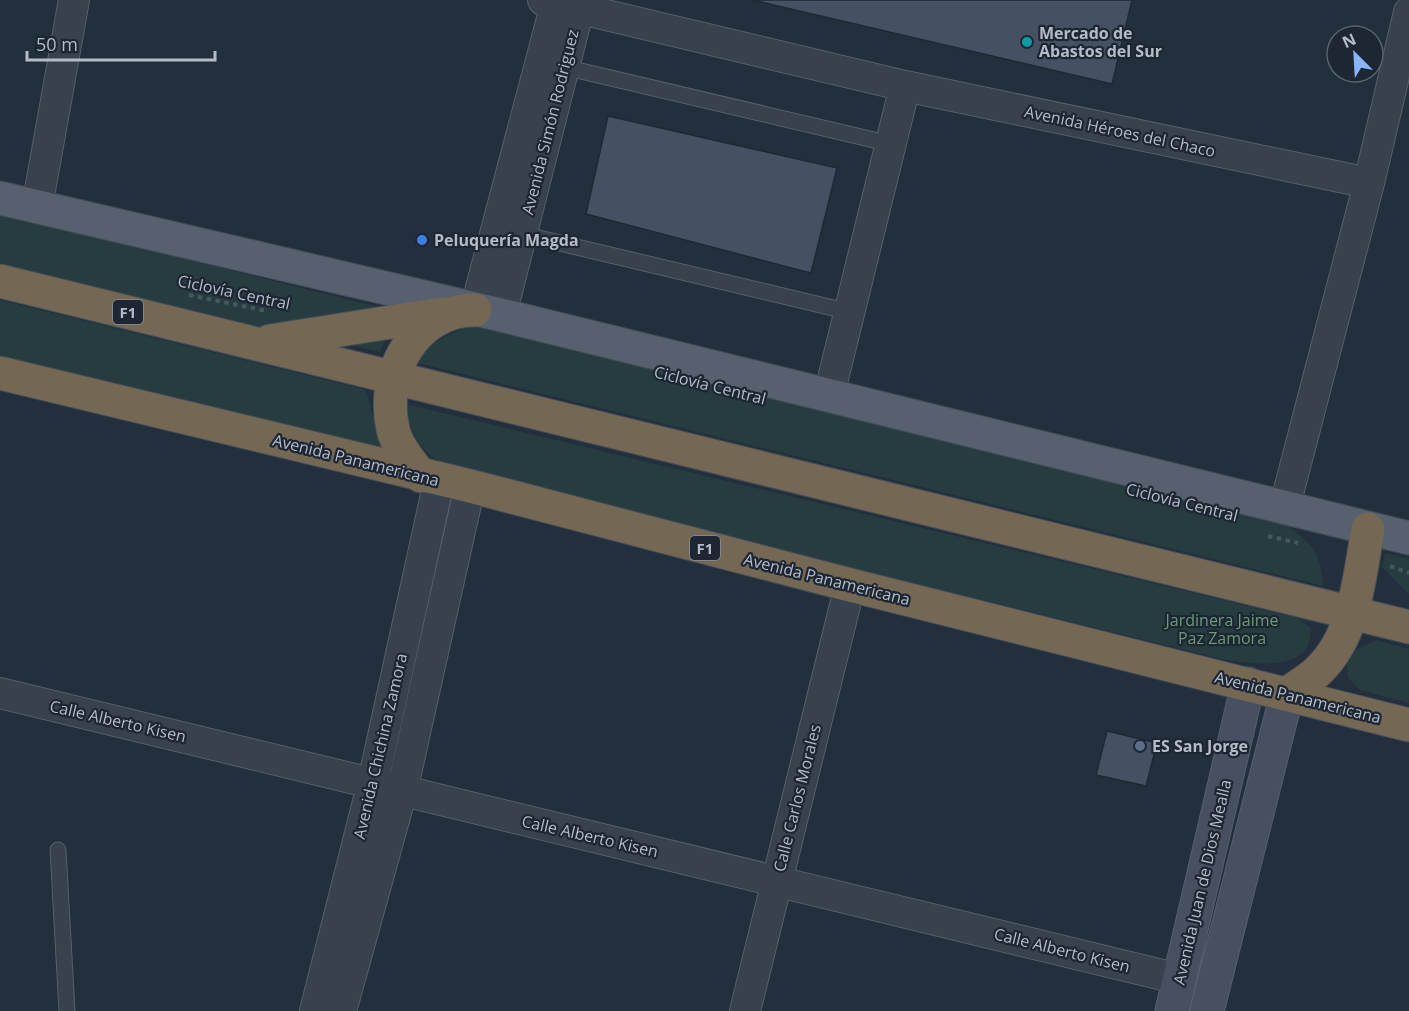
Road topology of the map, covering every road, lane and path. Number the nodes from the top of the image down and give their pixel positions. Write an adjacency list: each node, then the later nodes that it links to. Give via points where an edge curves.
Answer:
1 (74, 0): 9 (street)
2 (563, 2): 4 (street, Avenida Simón Rodriguez); 5 (street, Avenida Héroes del Chaco); 14 (street, Avenida Simón Rodriguez)
3 (1409, 12): 7 (street)
4 (564, 67): 6 (lane); 10 (street, Avenida Simón Rodriguez)
5 (905, 86): 6 (street); 7 (street, Avenida Héroes del Chaco)
6 (891, 144): 15 (street)
7 (1369, 183): 21 (street)
8 (0, 198): 9 (main road)
9 (37, 207): 14 (main road)
10 (522, 234): 14 (street, Avenida Simón Rodriguez); 15 (lane)
11 (0, 281): 16 (highway, F1)
12 (181, 294): 13 (path, Ciclovía Central)
13 (271, 312)
14 (475, 312): 16 (highway); 18 (highway, via 436,319 404,350); 19 (main road)
15 (850, 312): 19 (street)
16 (257, 343): 18 (highway, F1)
17 (0, 373): 20 (highway, Avenida Panamericana / F1)
18 (393, 377): 20 (highway, via 390,410 401,449); 28 (highway, F1)
19 (830, 395): 21 (main road)
20 (444, 481): 27 (highway, Avenida Panamericana / F1); 34 (street, Avenida Chichina Zamora); 35 (street, Avenida Chichina Zamora)
21 (1284, 509): 24 (main road)
22 (1259, 534): 25 (path)
23 (1409, 538): 24 (main road)
24 (1366, 542): 26 (path); 28 (highway)
25 (1305, 544)
26 (1409, 573)
27 (850, 585): 30 (highway, Avenida Panamericana / F1); 37 (street, Calle Carlos Morales)
28 (1352, 612): 29 (highway, F1); 32 (highway, via 1340,644 1317,671)
29 (1409, 627)
30 (1248, 684): 32 (highway, Avenida Panamericana / F1); 38 (main road, Avenida Juan de Dios Mealla)
31 (0, 693): 34 (street, Calle Alberto Kisen)
32 (1287, 694): 33 (highway, Avenida Panamericana / F1); 43 (main road)
33 (1409, 725)
34 (373, 782): 35 (street, Calle Alberto Kisen); 39 (street, Avenida Chichina Zamora)
35 (402, 791): 37 (street, Calle Alberto Kisen); 39 (street, Avenida Chichina Zamora)
36 (58, 850): 40 (lane)
37 (776, 880): 38 (street, Calle Alberto Kisen); 41 (street, Calle Carlos Morales)
38 (1179, 979): 42 (main road, Avenida Juan de Dios Mealla)
39 (331, 999)
40 (67, 1011)
41 (745, 1011)
42 (1172, 1011)
43 (1207, 1011)

